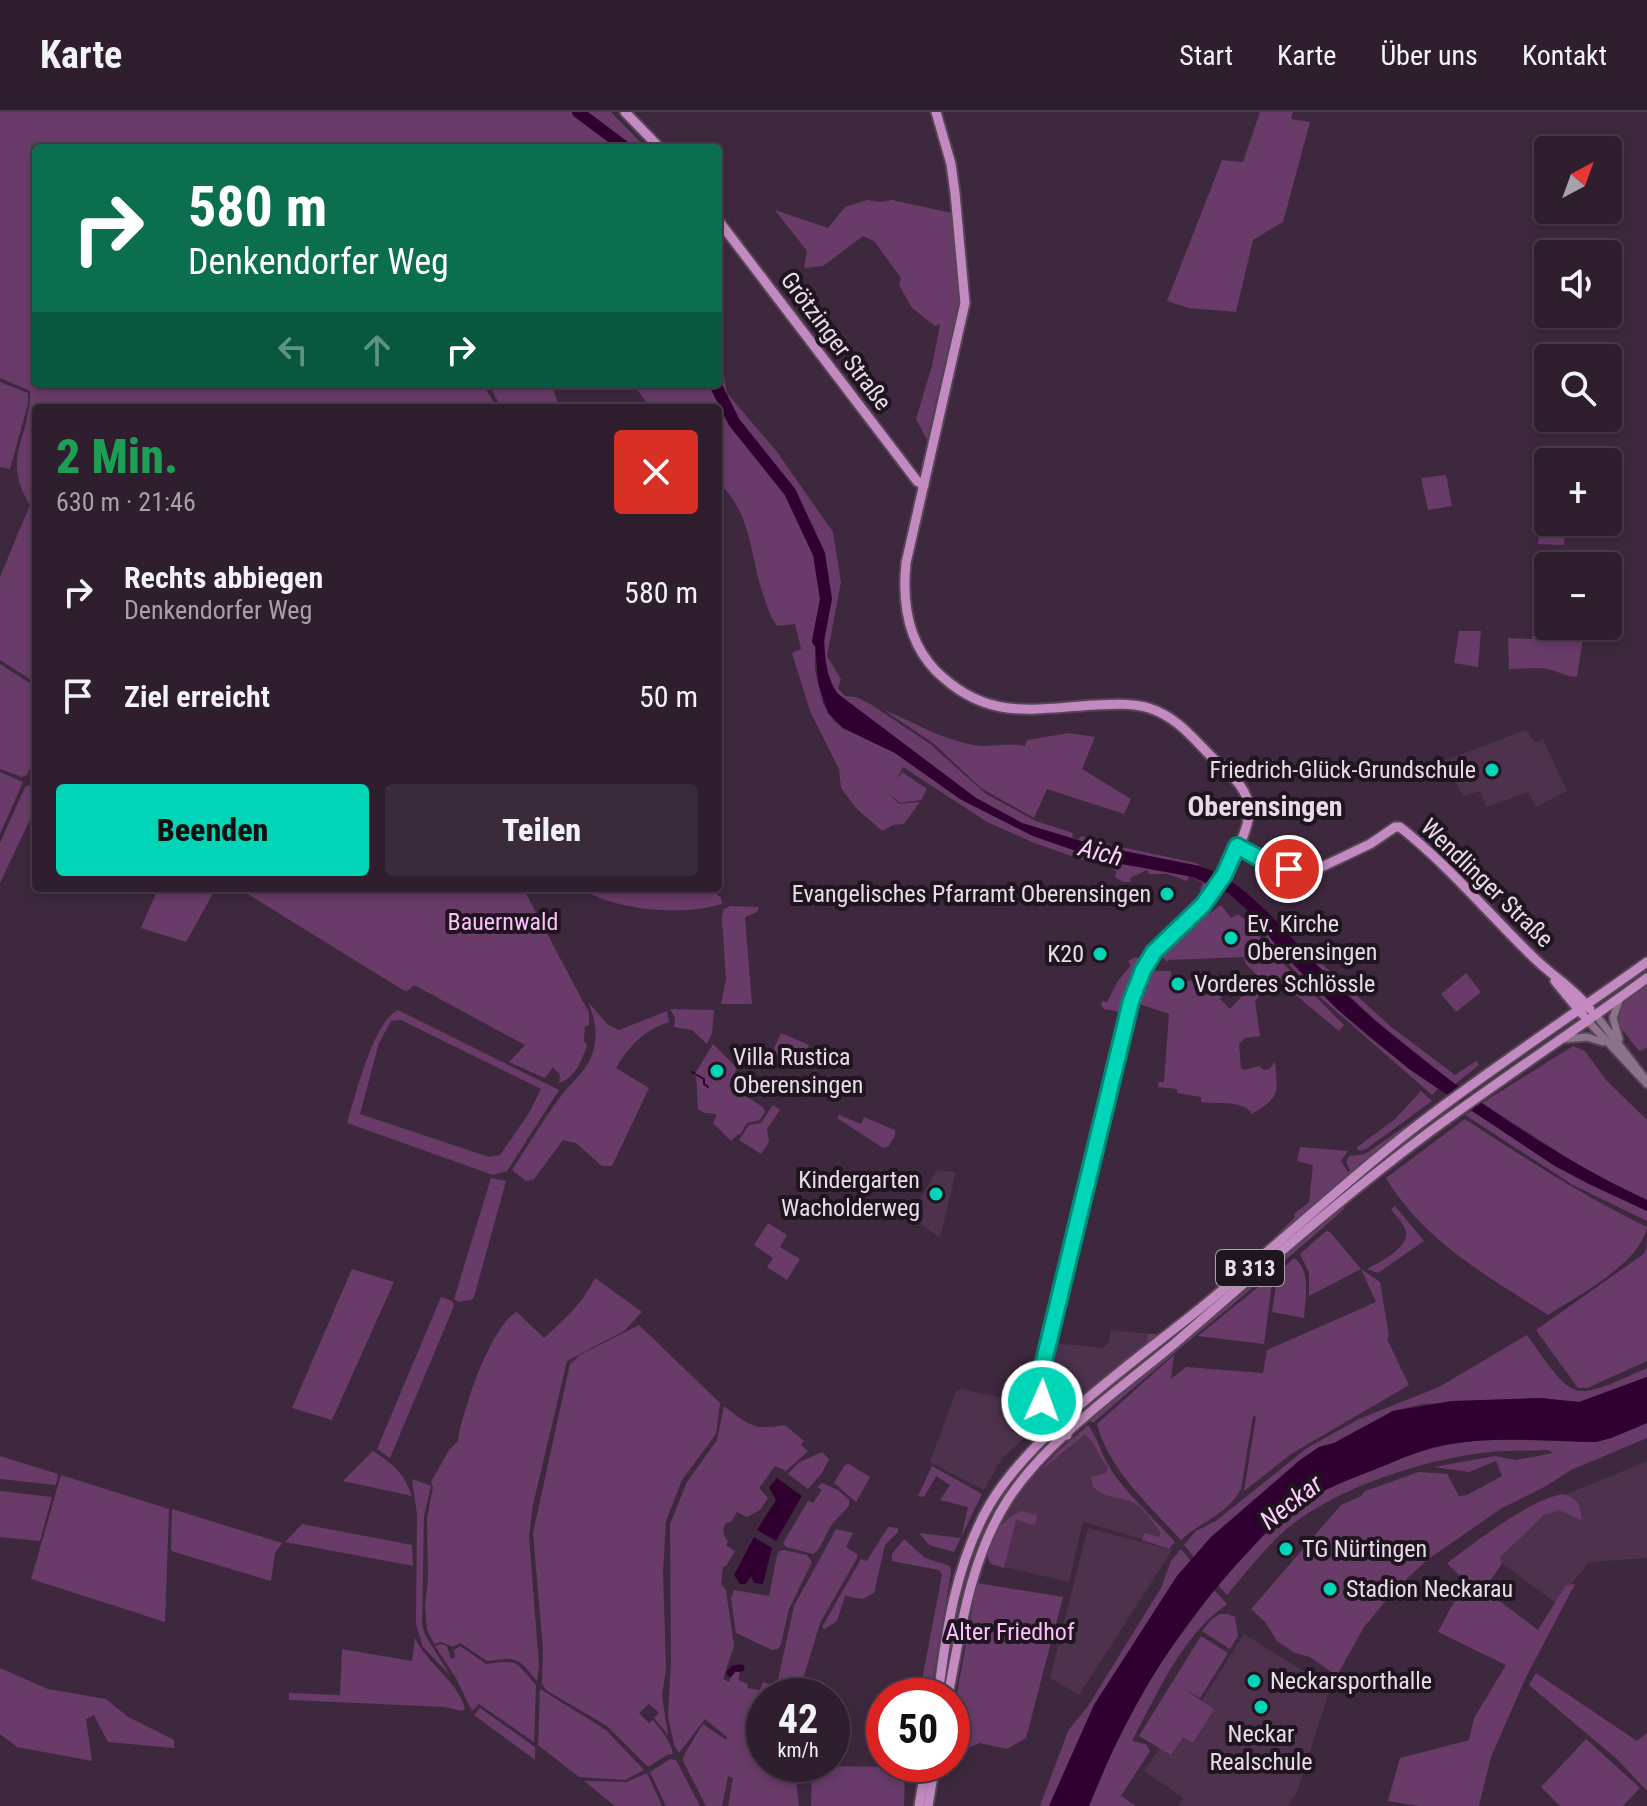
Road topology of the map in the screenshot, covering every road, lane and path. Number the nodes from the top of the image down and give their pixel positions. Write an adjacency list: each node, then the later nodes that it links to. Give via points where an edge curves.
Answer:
1 (625, 112): 3 (main road)
2 (936, 112): 5 (main road, via 951,164 965,295)
3 (656, 144)
4 (722, 225): 5 (main road, Grötzinger Straße)
5 (924, 485): 6 (main road, via 906,563 905,599 913,637 932,667 968,697 1004,709 1129,704 1165,714 1186,728 1242,788 1249,811)
6 (1237, 846): 10 (main road, Wendlinger Straße, via 1271,864 1309,873 1397,826 1467,888); 16 (main road, via 1214,890 1154,952 1131,1001 1040,1381 1042,1401)
7 (1647, 962): 10 (main road, B 313)
8 (1647, 978): 9 (main road, B 313)
9 (1621, 997): 11 (main road, B 313); 14 (street, via 1613,1018)
10 (1584, 1008): 11 (main road, Wendlinger Straße); 16 (main road, B 313, via 1369,1164)
11 (1592, 1018): 12 (main road, B 313); 13 (street); 14 (street)
12 (1562, 1039): 13 (street, via 1587,1037); 17 (main road, B 313, via 1340,1201)
13 (1607, 1043): 15 (street)
14 (1626, 1052): 15 (street)
15 (1647, 1083)
16 (1058, 1425): 17 (main road); 18 (main road, B 313, via 1003,1484 972,1539 954,1599)
17 (1067, 1435): 19 (main road, B 313, via 1023,1479 994,1522 971,1583)
18 (941, 1678)
19 (952, 1678)
20 (923, 1782): 22 (main road)
21 (932, 1782): 23 (main road)
22 (919, 1806)
23 (928, 1806)

